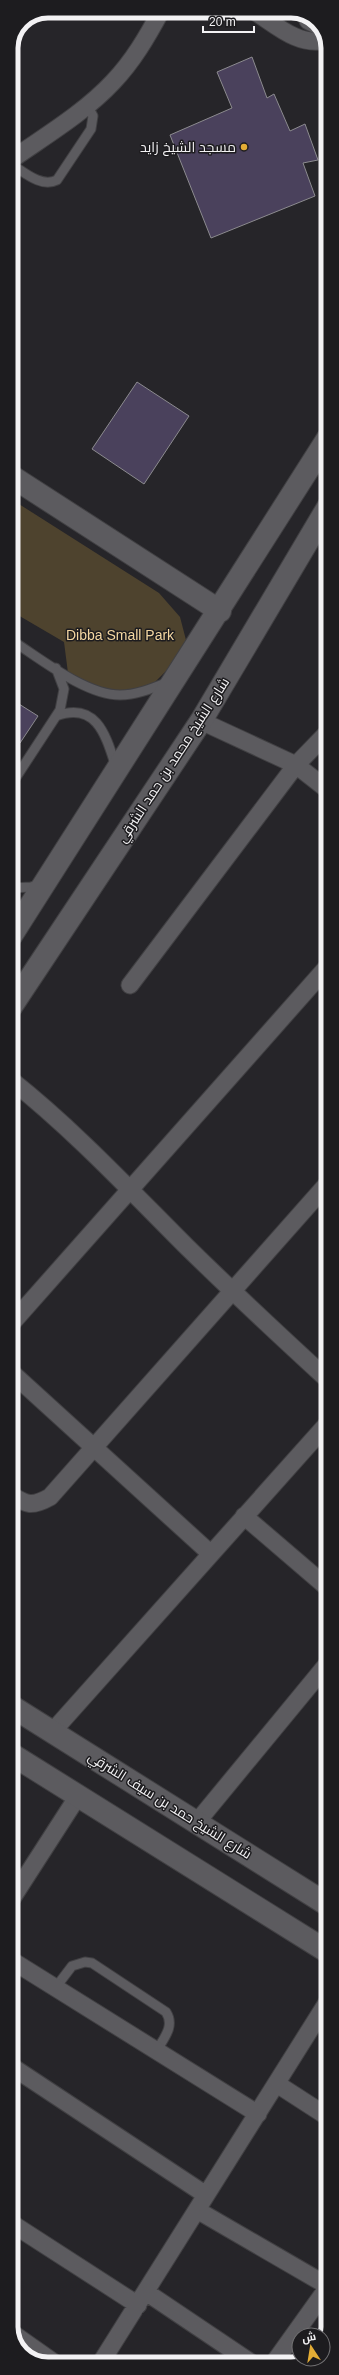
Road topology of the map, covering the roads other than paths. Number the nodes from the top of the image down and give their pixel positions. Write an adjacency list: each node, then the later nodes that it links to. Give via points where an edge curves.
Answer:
1 (157, 18): 4 (street, via 145,41 124,69)
2 (266, 18): 3 (street, via 300,39)
3 (320, 41)
4 (87, 105): 5 (street); 6 (lane, via 93,116 91,129 57,180 40,181)
5 (18, 155)
6 (18, 168)
7 (321, 449): 10 (main road)
8 (18, 481): 10 (main road)
9 (321, 520): 15 (main road, شارع الشيخ محمد بن حمد الشرقي)
10 (220, 611): 13 (main road)
11 (18, 644): 12 (lane)
12 (56, 668): 13 (lane, via 91,689 110,694 130,694); 14 (lane, via 64,689 62,703)
13 (173, 681): 18 (main road)
14 (56, 716): 18 (lane, via 80,714 95,721 105,733); 19 (lane)
15 (201, 721): 17 (street); 26 (main road, شارع الشيخ محمد بن حمد الشرقي)
16 (321, 739): 17 (street)
17 (296, 765): 20 (street); 25 (street)
18 (116, 768): 21 (main road)
19 (18, 774)
20 (321, 785)
21 (45, 882): 22 (lane, via 31,887); 23 (main road)
22 (18, 888)
23 (18, 925)
24 (321, 974): 28 (street)
25 (130, 985)
26 (18, 996)
27 (18, 1086): 28 (street)
28 (130, 1190): 30 (street); 31 (street)
29 (321, 1191): 30 (street)
30 (232, 1291): 32 (street); 35 (street)
31 (18, 1316)
32 (321, 1374)
33 (18, 1378): 35 (street)
34 (321, 1431): 37 (street)
35 (93, 1447): 36 (street, via 50,1498 38,1504 25,1503); 38 (street)
36 (18, 1499)
37 (244, 1516): 38 (street); 39 (street)
38 (211, 1554): 42 (street)
39 (321, 1582)
40 (321, 1671): 45 (street)
41 (18, 1710): 42 (main road, شارع الشيخ حمد بن سيف الشرقي)
42 (53, 1731): 45 (main road, شارع الشيخ حمد بن سيف الشرقي)
43 (18, 1758): 44 (main road)
44 (78, 1796): 46 (street); 48 (main road)
45 (197, 1822): 47 (main road, شارع الشيخ حمد بن سيف الشرقي)
46 (18, 1889)
47 (321, 1901)
48 (321, 1948)
49 (18, 1964): 50 (street)
50 (56, 1987): 52 (street); 52 (lane, via 72,1966 85,1962 98,1966 166,2012 170,2027)
51 (321, 2012): 54 (street)
52 (156, 2050): 56 (street)
53 (18, 2071): 57 (street)
54 (277, 2084): 55 (street); 56 (street)
55 (321, 2112)
56 (258, 2114): 57 (street)
57 (206, 2195): 58 (street)
58 (197, 2210): 60 (street); 62 (street)
59 (18, 2227): 62 (street)
60 (321, 2283)
61 (321, 2297): 67 (street)
62 (142, 2298): 65 (street); 66 (street)
63 (21, 2339): 64 (street)
64 (46, 2357)
65 (104, 2357)
66 (242, 2357)
67 (278, 2357)

